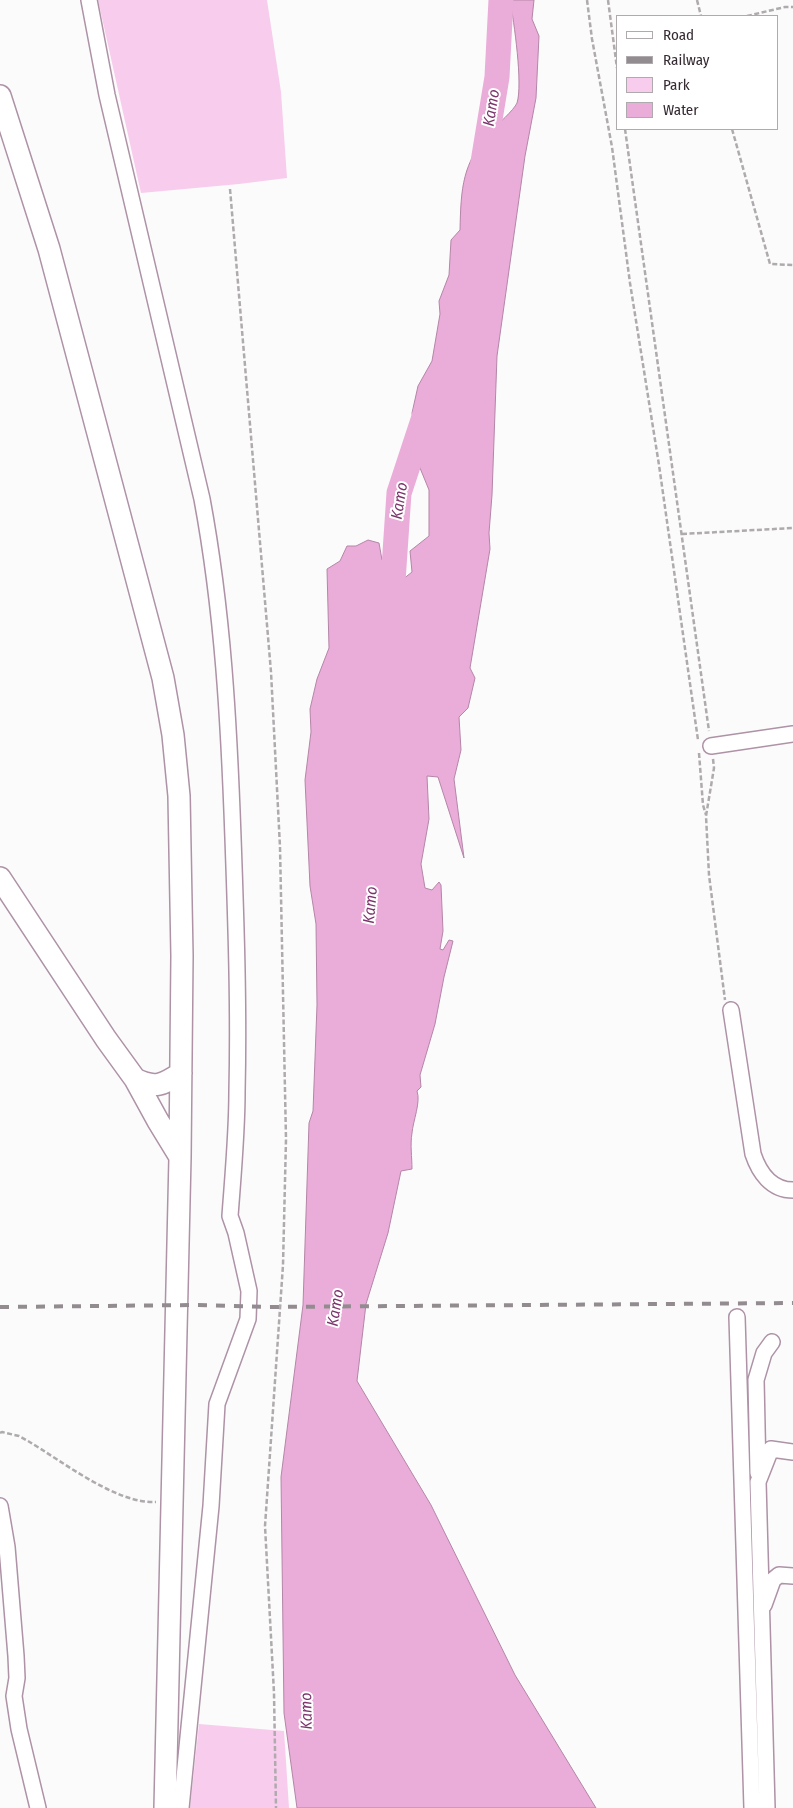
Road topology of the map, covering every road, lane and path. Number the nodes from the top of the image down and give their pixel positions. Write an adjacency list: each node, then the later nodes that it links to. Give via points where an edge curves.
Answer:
1 (89, 0): 37 (street, via 107,95 202,499 219,606 230,730 237,947 237,1073 230,1216 249,1291 248,1319 217,1404 211,1506)
2 (587, 0): 18 (path, via 660,474 698,737)
3 (608, 0): 8 (path)
4 (697, 0): 6 (path)
5 (793, 7): 7 (path)
6 (700, 15)
7 (751, 15)
8 (616, 60)
9 (0, 96): 21 (street, via 49,249 168,706 179,796)
10 (625, 130): 15 (path)
11 (732, 130): 13 (path, via 770,264)
12 (230, 190): 38 (path, via 271,672 280,847 286,1139 283,1264 266,1526)
13 (793, 265)
14 (793, 528): 15 (path)
15 (682, 534): 17 (path)
16 (793, 734): 17 (street)
17 (711, 746): 18 (path, via 714,768)
18 (706, 816): 20 (path, via 718,951 725,1004)
19 (0, 878): 22 (street)
20 (731, 1010): 24 (street, via 757,1166 772,1184)
21 (181, 1073): 22 (street, via 154,1086); 23 (street)
22 (135, 1079): 23 (street)
23 (180, 1157): 30 (street)
24 (793, 1190)
25 (737, 1316): 39 (street)
26 (772, 1342): 29 (street, via 764,1353 756,1380)
27 (0, 1433): 30 (path, via 19,1436 86,1477 129,1498 145,1502)
28 (793, 1452): 29 (street, via 771,1449)
29 (758, 1482): 34 (street)
30 (172, 1501): 36 (street)
31 (0, 1506): 32 (street)
32 (3, 1544): 35 (street, via 17,1678 14,1696)
33 (793, 1576): 34 (street, via 779,1575 773,1580)
34 (761, 1614): 40 (street)
35 (38, 1808)
36 (165, 1808)
37 (181, 1808)
38 (276, 1808)
39 (752, 1808)
40 (767, 1808)

